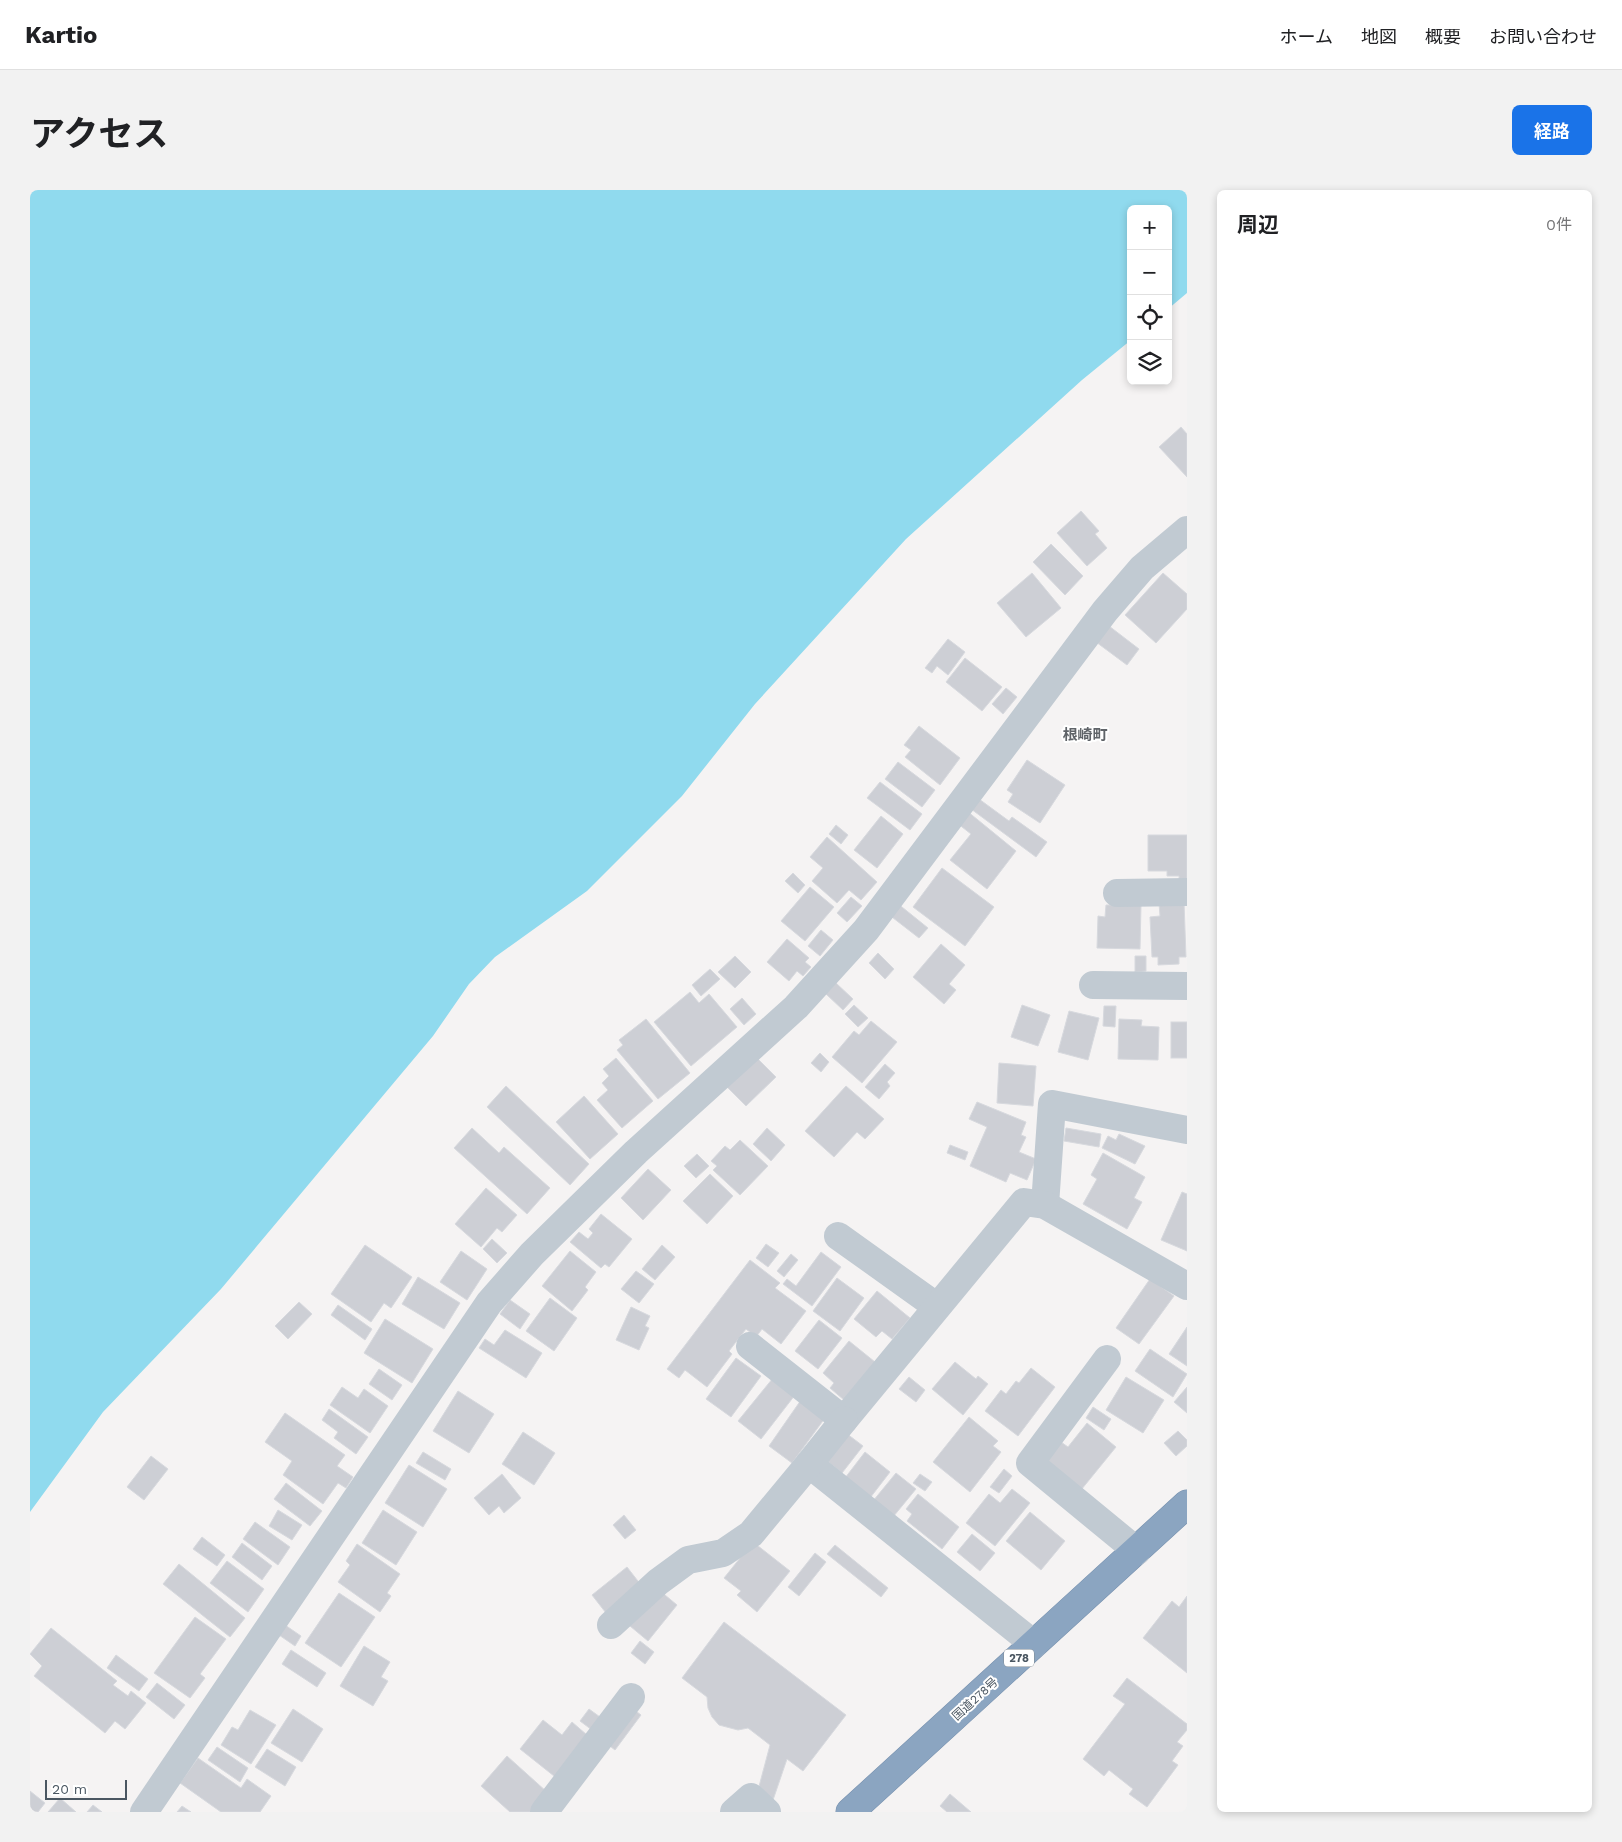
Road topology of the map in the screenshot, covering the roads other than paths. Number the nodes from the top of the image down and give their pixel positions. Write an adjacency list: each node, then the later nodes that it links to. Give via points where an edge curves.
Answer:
1 (1187, 530): 20 (street, via 1142,568 1105,611 866,930 796,1007 636,1152 532,1254 489,1303)
2 (1187, 892): 3 (street)
3 (1117, 893)
4 (1093, 985): 5 (street)
5 (1187, 986)
6 (1187, 1130): 7 (street, via 1052,1104)
7 (1045, 1205): 9 (street); 10 (street, via 1024,1202)
8 (838, 1236): 10 (street)
9 (1187, 1286)
10 (936, 1306): 13 (street)
11 (750, 1346): 13 (street)
12 (1107, 1359): 16 (street, via 1030,1463)
13 (844, 1420): 14 (street)
14 (809, 1464): 17 (street, via 751,1534 723,1553 688,1560 658,1582); 18 (street)
15 (1187, 1504): 16 (highway, 国道278号 / 278)
16 (1137, 1550): 18 (highway, 国道278号 / 278)
17 (611, 1625)
18 (1034, 1644): 24 (highway, 国道278号 / 278)
19 (631, 1697): 21 (street)
20 (144, 1812)
21 (544, 1812)
22 (734, 1812): 23 (street, via 751,1797)
23 (767, 1812)
24 (850, 1812)

